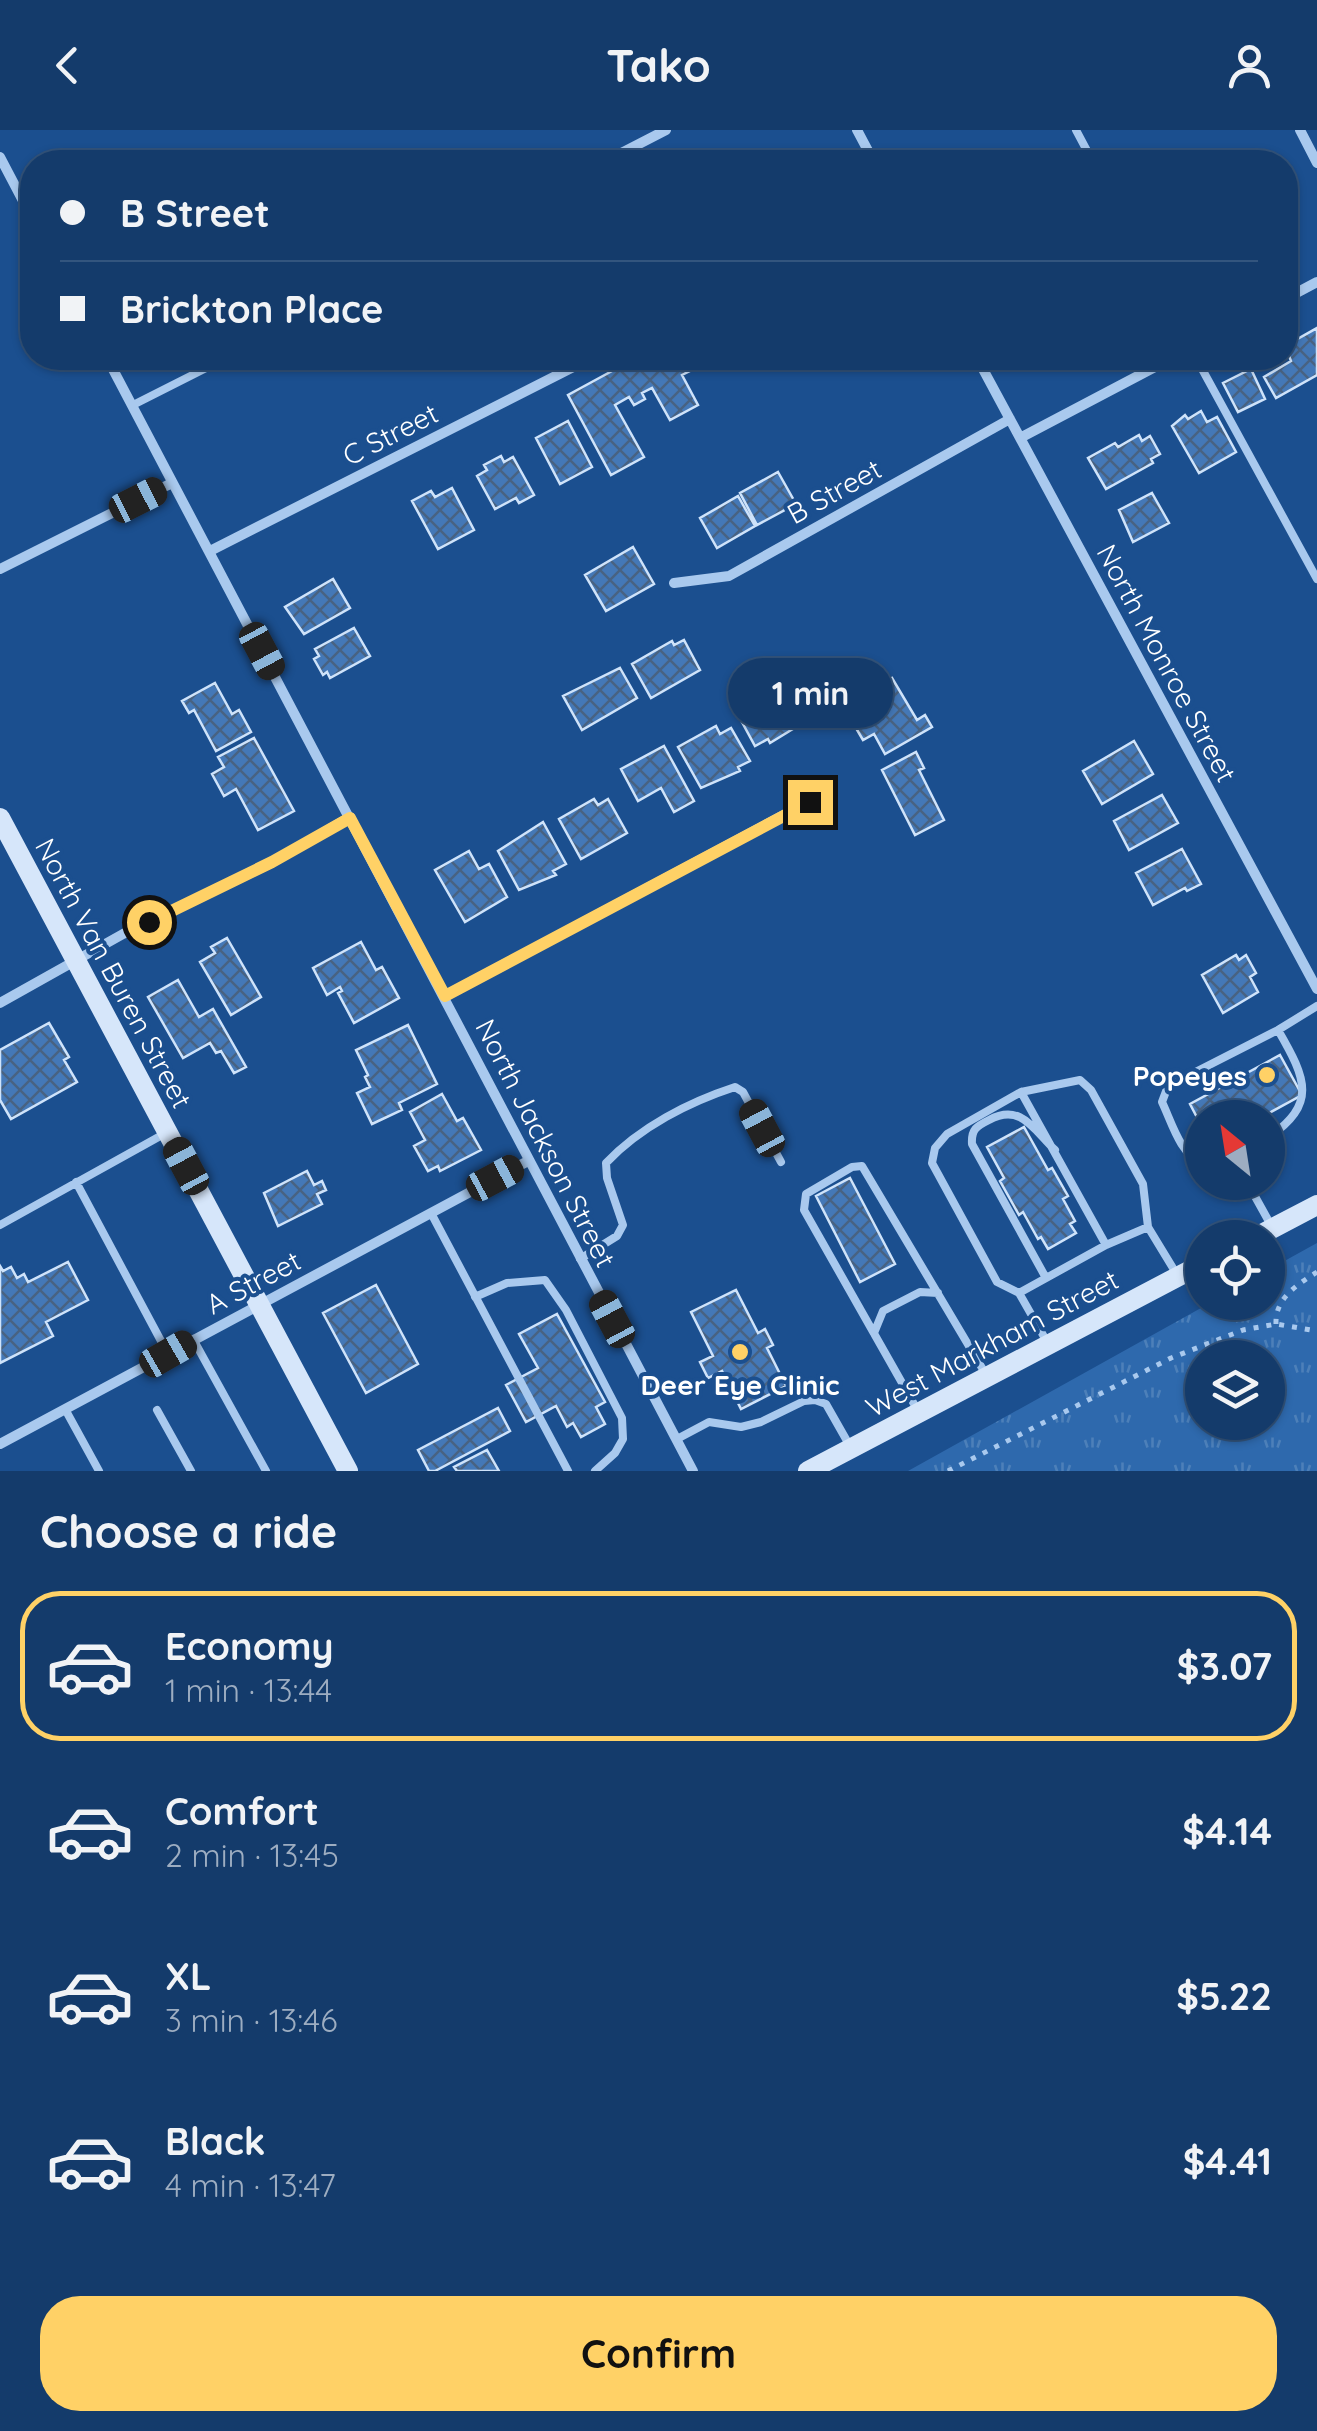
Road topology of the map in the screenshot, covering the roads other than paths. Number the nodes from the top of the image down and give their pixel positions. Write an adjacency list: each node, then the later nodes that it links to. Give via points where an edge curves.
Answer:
1 (666, 130): 3 (street)
2 (1300, 130): 5 (street)
3 (627, 150)
4 (0, 157): 6 (street)
5 (1317, 163)
6 (20, 195)
7 (114, 370): 13 (street, North Jackson Street)
8 (202, 370): 13 (lane)
9 (567, 370): 17 (street, C Street)
10 (983, 370): 14 (street, North Monroe Street)
11 (1149, 370): 15 (street)
12 (1203, 370): 19 (lane)
13 (133, 405): 16 (street, North Jackson Street)
14 (1010, 419): 15 (street, North Monroe Street); 20 (street, B Street, via 729,576)
15 (1020, 438): 25 (street, North Monroe Street)
16 (172, 483): 17 (street, North Jackson Street); 18 (street)
17 (210, 551): 23 (street, North Jackson Street)
18 (0, 569)
19 (1317, 580)
20 (674, 583)
21 (810, 802): 26 (street)
22 (0, 818): 24 (street, North Van Buren Street)
23 (350, 818): 24 (street); 26 (street, North Jackson Street)
24 (75, 962): 27 (street); 32 (street, North Van Buren Street)
25 (1317, 989)
26 (445, 996): 35 (street, North Jackson Street)
27 (0, 1004)
28 (1317, 1006): 29 (lane)
29 (1278, 1030): 31 (lane, via 1310,1086 1303,1113); 34 (lane, via 1162,1093)
30 (1021, 1092): 33 (lane); 42 (lane, via 1080,1080 1091,1090 1144,1184); 48 (lane, via 948,1134 932,1163 997,1282)
31 (1285, 1129)
32 (168, 1132): 37 (lane); 51 (street, North Van Buren Street)
33 (1055, 1150): 43 (lane); 47 (lane, via 1015,1113 989,1120 972,1136)
34 (1185, 1150)
35 (528, 1161): 39 (street, A Street); 44 (street, North Jackson Street)
36 (781, 1162): 44 (lane, via 743,1092 735,1087 712,1095 623,1145 606,1162 624,1225)
37 (76, 1182): 41 (lane); 55 (lane)
38 (1317, 1205): 40 (street)
39 (431, 1213): 50 (lane); 51 (street, A Street)
40 (1285, 1222)
41 (0, 1225)
42 (1148, 1228): 43 (lane); 46 (lane)
43 (1106, 1246): 47 (lane)
44 (580, 1258): 60 (street, North Jackson Street)
45 (1185, 1273): 46 (street, West Markham Street)
46 (1178, 1277): 54 (street, West Markham Street)
47 (1046, 1278): 48 (lane)
48 (1020, 1292): 54 (lane)
49 (938, 1293): 52 (lane, via 920,1292 883,1311); 52 (lane, via 862,1166 806,1194 804,1210); 56 (lane)
50 (475, 1297): 67 (lane); 68 (lane, via 507,1283 546,1280 622,1418 623,1439)
51 (258, 1304): 53 (street, A Street); 66 (street, North Van Buren Street)
52 (874, 1332): 59 (lane)
53 (193, 1339): 55 (street, A Street); 65 (lane)
54 (1048, 1344): 56 (street, West Markham Street)
55 (168, 1354): 57 (street, A Street)
56 (988, 1377): 59 (street, West Markham Street)
57 (65, 1409): 61 (street, A Street); 63 (lane)
58 (157, 1410): 64 (lane)
59 (919, 1412): 62 (street, West Markham Street)
60 (677, 1440): 62 (lane, via 709,1422 741,1427 815,1400 826,1404); 69 (street, North Jackson Street)
61 (0, 1444)
62 (851, 1449): 70 (street, West Markham Street)
63 (99, 1471)
64 (191, 1471)
65 (266, 1471)
66 (348, 1471)
67 (568, 1471)
68 (595, 1471)
69 (693, 1471)
70 (808, 1471)

